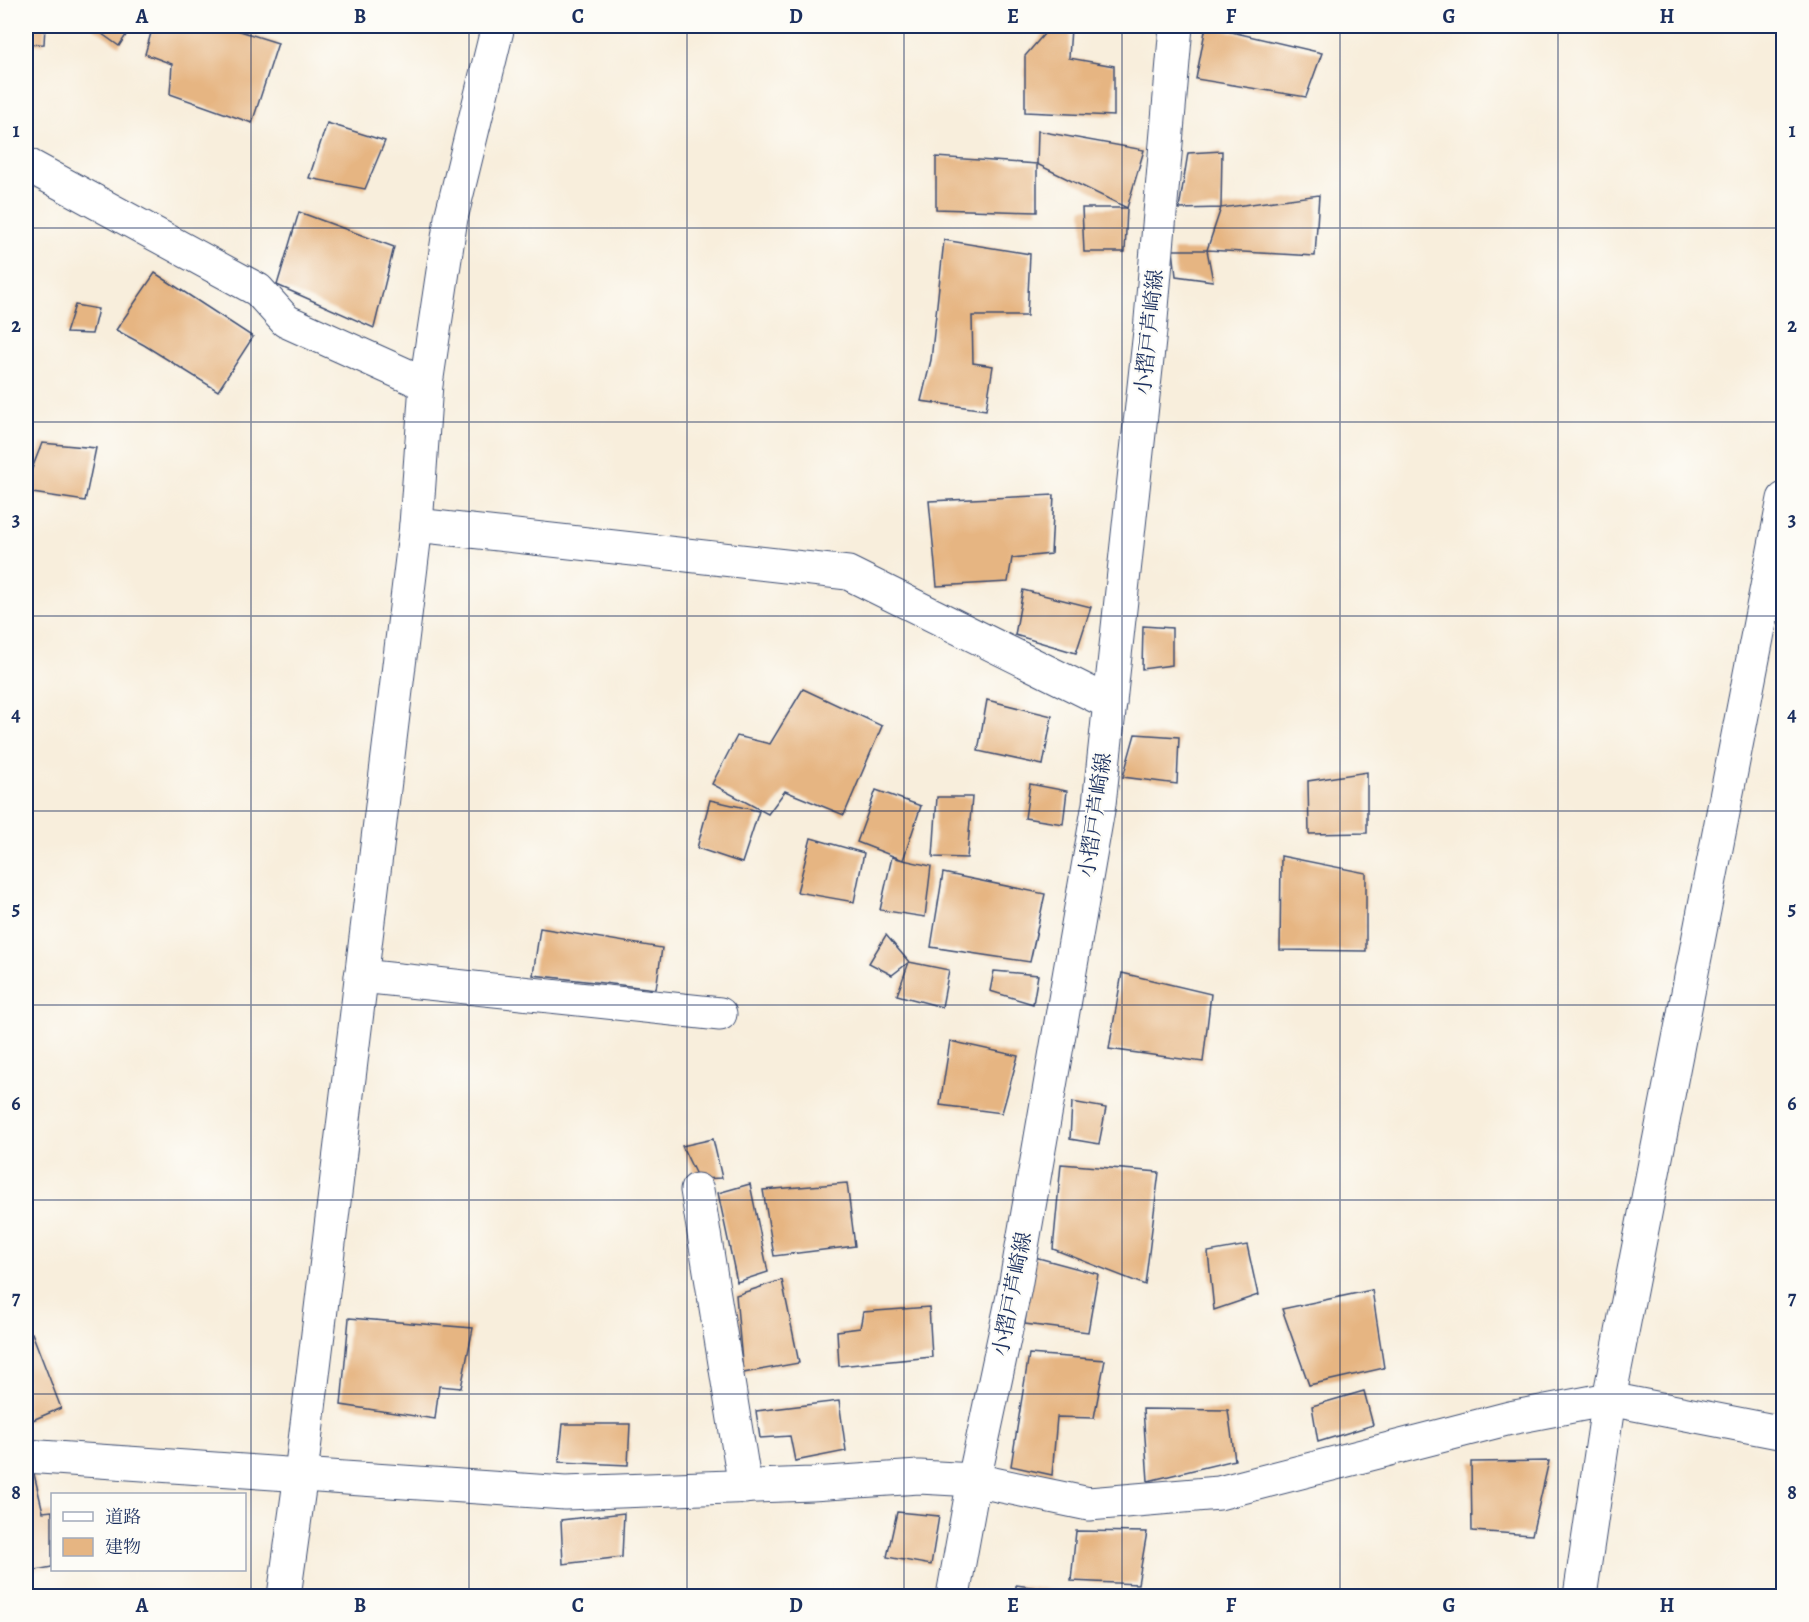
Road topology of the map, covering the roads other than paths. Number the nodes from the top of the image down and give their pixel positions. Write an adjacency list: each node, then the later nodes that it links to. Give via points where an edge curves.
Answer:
1 (498, 26): 4 (street, via 451,218)
2 (1176, 26): 7 (street, 小摺戸芦崎線, via 1150,331)
3 (26, 164): 4 (street, via 258,290 286,321)
4 (426, 384): 6 (street)
5 (1784, 499): 11 (street)
6 (416, 525): 7 (street, via 848,573); 8 (street)
7 (1110, 702): 15 (street, 小摺戸芦崎線, via 1099,804 1015,1287)
8 (361, 976): 9 (street); 14 (street)
9 (720, 1014)
10 (698, 1190): 16 (street)
11 (1609, 1399): 12 (street); 15 (street, via 1510,1418 1219,1493 1089,1504); 19 (street)
12 (1784, 1433)
13 (26, 1456): 14 (street)
14 (301, 1474): 16 (street, via 565,1494); 17 (street)
15 (974, 1480): 16 (street, via 919,1477); 18 (street, 小摺戸芦崎線)
16 (745, 1486)
17 (284, 1596)
18 (952, 1596)
19 (1580, 1596)

